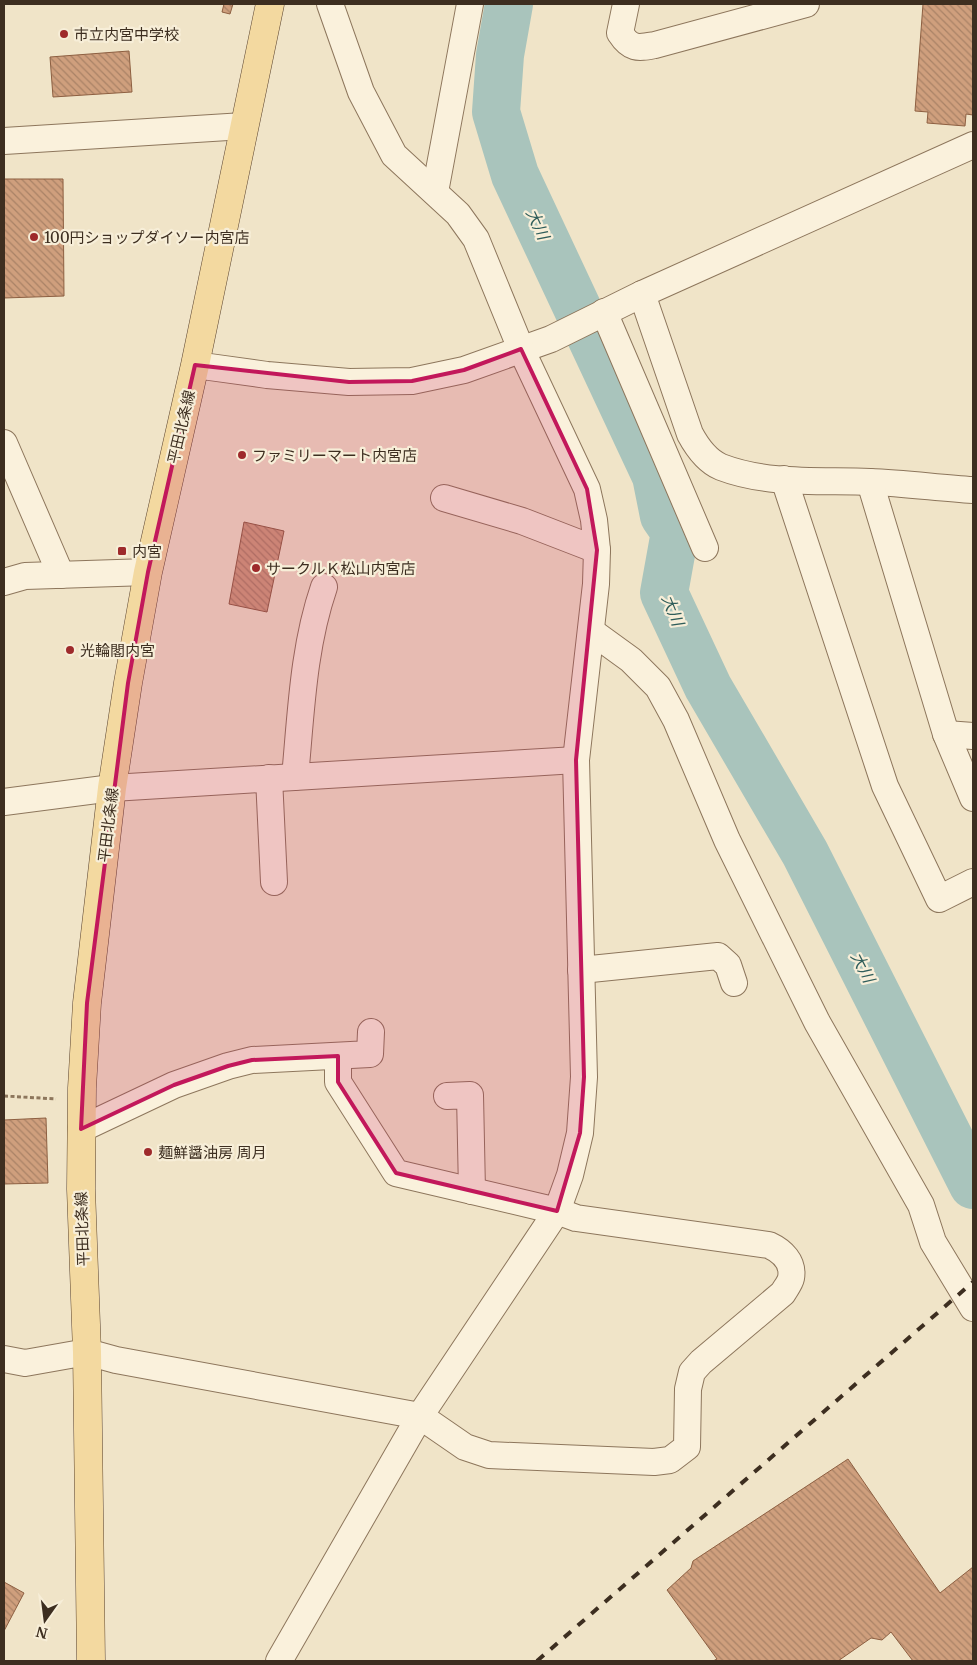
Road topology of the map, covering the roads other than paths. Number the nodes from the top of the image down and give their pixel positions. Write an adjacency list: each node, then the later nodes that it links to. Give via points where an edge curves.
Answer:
1 (270, 4): 6 (main road, 平田北条線)
2 (330, 4): 9 (street, via 361,92 376,123 394,155)
3 (470, 4): 9 (street)
4 (626, 4): 5 (street, via 620,33 626,42 637,48)
5 (806, 4)
6 (244, 126): 7 (street); 13 (main road, 平田北条線)
7 (4, 141)
8 (973, 145): 10 (street)
9 (435, 192): 12 (street, via 458,214 476,239)
10 (642, 294): 11 (street); 15 (street, via 697,446 720,466)
11 (600, 314): 12 (street, via 551,339); 19 (street)
12 (521, 349): 13 (street, via 464,370 412,381 349,382); 20 (street, via 587,490)
13 (196, 365): 21 (main road, 平田北条線)
14 (4, 444): 22 (street)
15 (784, 480): 16 (street); 35 (street, via 893,804 939,899)
16 (870, 482): 17 (street); 26 (street)
17 (973, 490)
18 (444, 498): 20 (street, via 522,521)
19 (705, 548)
20 (597, 550): 25 (street)
21 (148, 572): 22 (street); 31 (main road, 平田北条線)
22 (60, 575): 23 (street, via 25,576)
23 (4, 582)
24 (324, 587): 29 (street, via 315,612 304,673)
25 (591, 632): 28 (street); 44 (street, via 631,660 658,687 676,720 727,840 817,1022 921,1205 933,1242)
26 (946, 734): 27 (street); 32 (street)
27 (973, 736)
28 (576, 760): 29 (street); 36 (street)
29 (295, 777): 30 (street)
30 (269, 778): 31 (street); 34 (street)
31 (112, 788): 33 (street); 41 (main road, 平田北条線, via 87,1003)
32 (973, 798)
33 (4, 802)
34 (274, 882)
35 (973, 882)
36 (581, 970): 37 (street, via 718,956 728,964); 43 (street, via 584,1077 580,1133 570,1176)
37 (734, 983)
38 (371, 1032): 39 (street, via 370,1054)
39 (338, 1056): 41 (street, via 252,1060 228,1066 174,1085); 42 (street, via 338,1082 396,1173)
40 (447, 1096): 42 (street, via 470,1095)
41 (81, 1129): 45 (main road, 平田北条線)
42 (472, 1191): 43 (street)
43 (557, 1211): 47 (street); 47 (street, via 576,1218 769,1245 780,1250 789,1262 791,1278 783,1293 692,1372 688,1389 687,1447 670,1460 489,1455 465,1447)
44 (973, 1308)
45 (87, 1352): 46 (street, via 25,1363); 47 (street); 48 (main road, 平田北条線)
46 (4, 1359)
47 (420, 1416): 49 (street)
48 (91, 1661)
49 (279, 1661)

